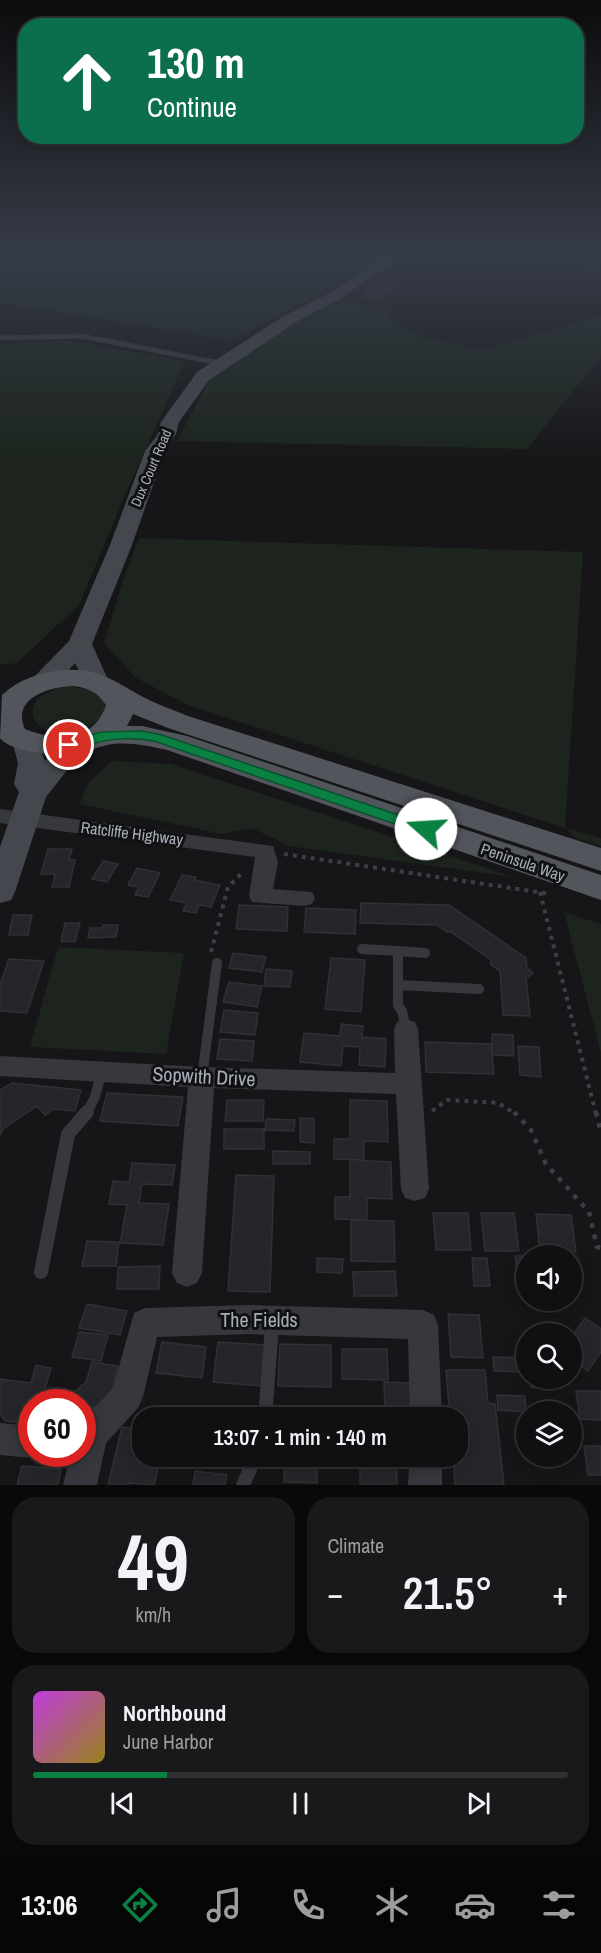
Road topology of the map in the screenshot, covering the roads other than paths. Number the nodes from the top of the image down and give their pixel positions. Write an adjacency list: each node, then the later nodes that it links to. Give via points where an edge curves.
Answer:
1 (280, 324): 3 (street, Dux Court Road)
2 (0, 338): 3 (lane, via 81,336)
3 (220, 363): 4 (street, Dux Court Road, via 192,390 155,451)
4 (80, 644): 5 (street); 6 (street, Dux Court Road)
5 (103, 686): 6 (main road, via 65,678); 8 (main road, via 121,705 113,725); 10 (main road, Peninsula Way, via 178,722)
6 (22, 690): 7 (main road, via 8,707 5,718)
7 (13, 736): 8 (main road, via 50,746); 9 (street, via 32,763)
8 (94, 738): 9 (street, via 60,760); 11 (main road, Peninsula Way, via 142,735 176,743)
9 (18, 809): 12 (street); 13 (street, Ratcliffe Highway, via 265,851 267,862 260,896)
10 (601, 860)
11 (601, 888)
12 (0, 892)
13 (304, 898)
14 (362, 950): 15 (lane)
15 (398, 951): 16 (lane); 18 (lane)
16 (425, 953)
17 (217, 963): 23 (lane)
18 (398, 985): 19 (lane); 20 (lane, via 398,1005)
19 (479, 989)
20 (405, 1029): 24 (street)
21 (0, 1066): 22 (street, Sopwith Drive)
22 (102, 1071): 23 (street, Sopwith Drive); 26 (lane, via 86,1114 68,1134)
23 (202, 1077): 24 (street, Sopwith Drive); 27 (street)
24 (408, 1084): 25 (street)
25 (415, 1189)
26 (41, 1272)
27 (187, 1273)
28 (273, 1319): 29 (lane); 30 (street, The Fields, via 423,1325); 31 (street, The Fields, via 145,1323 127,1396)
29 (266, 1407)
30 (426, 1407)
31 (96, 1431)
32 (0, 1439): 33 (street)
33 (18, 1441)
34 (82, 1467): 37 (street, The Fields)
35 (251, 1467): 38 (lane)
36 (426, 1467): 39 (street)
37 (80, 1485)
38 (243, 1485)
39 (425, 1485)

